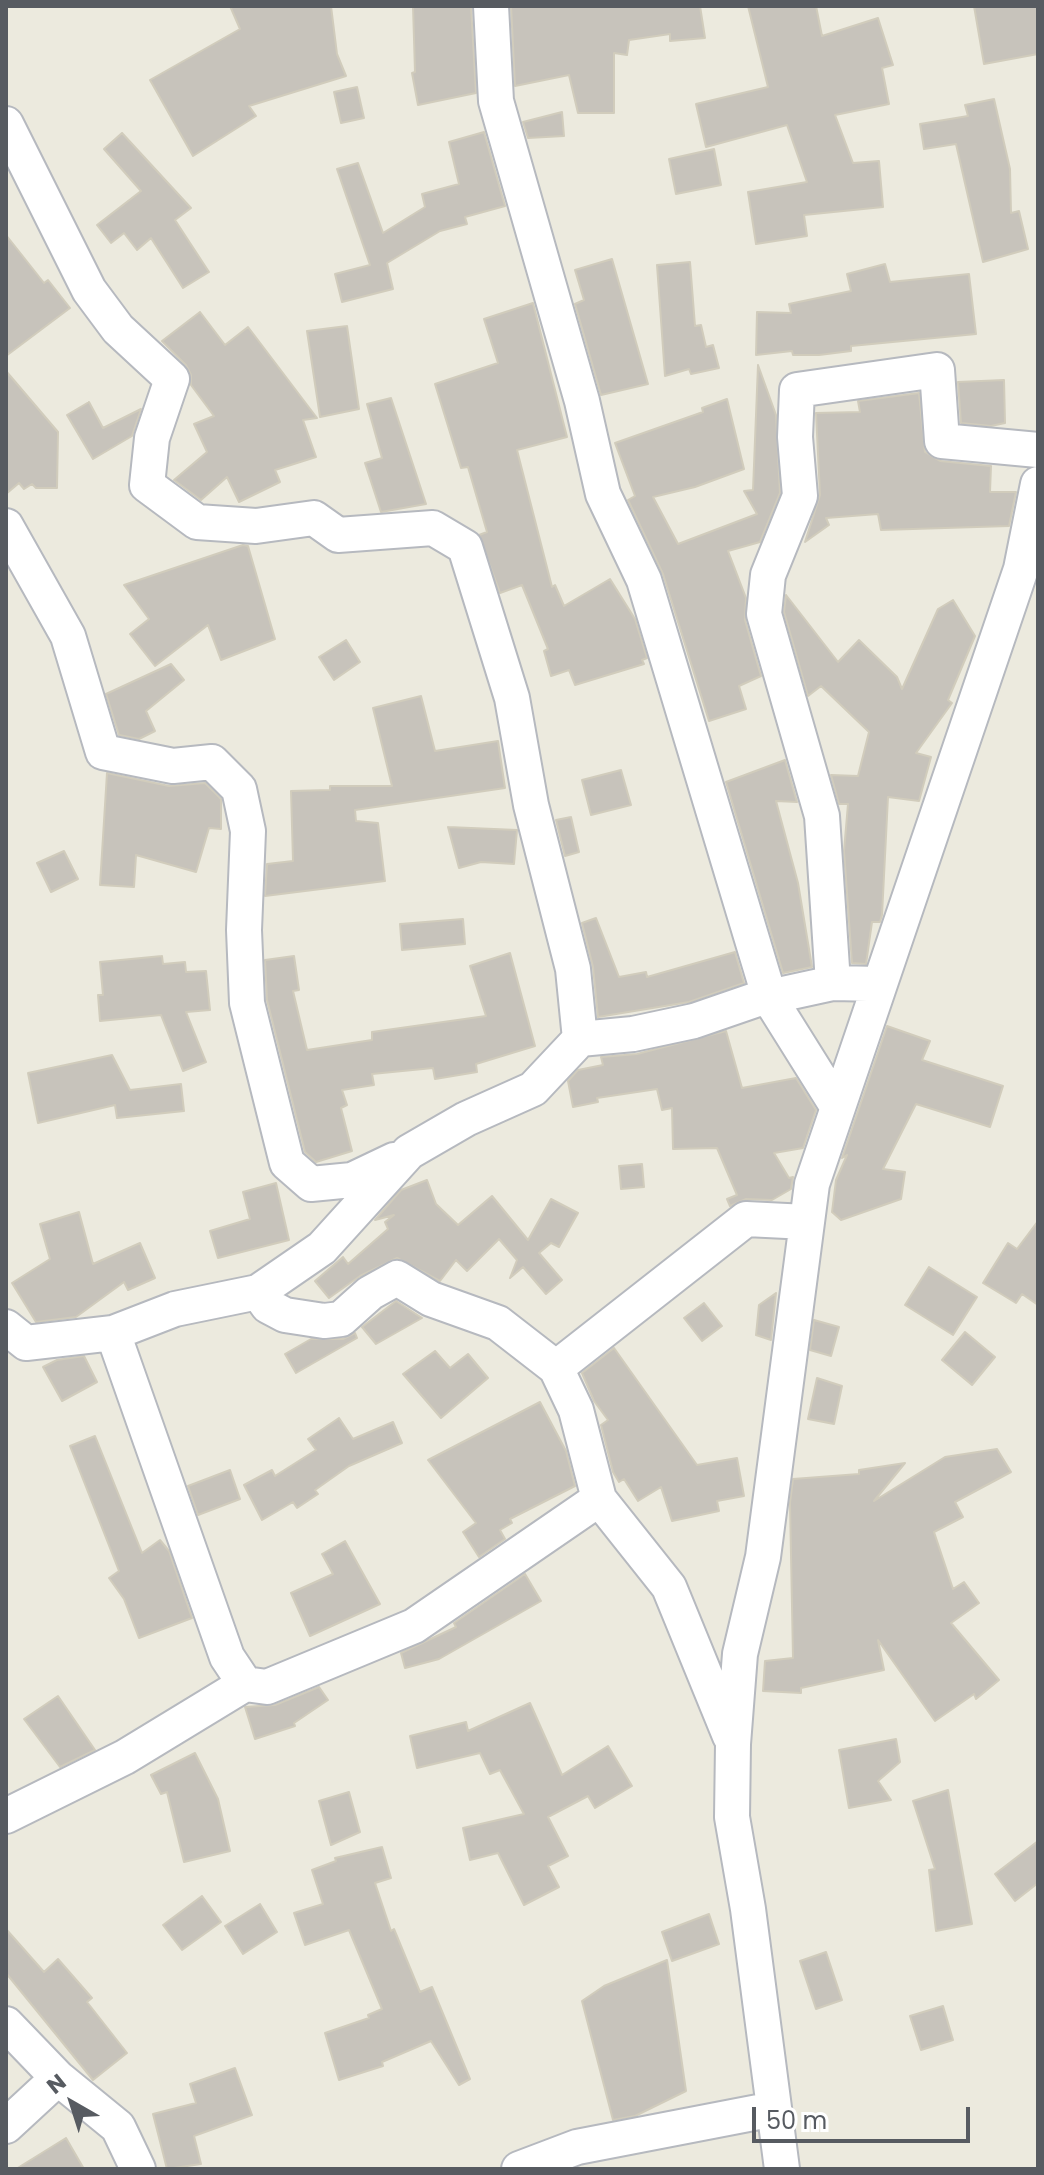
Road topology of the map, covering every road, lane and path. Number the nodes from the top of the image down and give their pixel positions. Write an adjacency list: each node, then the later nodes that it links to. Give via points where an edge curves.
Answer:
1 (491, 6): 8 (street, via 496,101 582,401 603,494 644,580)
2 (6, 124): 9 (street, via 89,290 118,329 172,379 152,438 147,485 197,522 256,526 314,518 338,535 433,528 465,547 512,698 531,805 573,969)
3 (1038, 450): 6 (street, via 942,441 937,370 797,390 800,496 768,575 764,614 822,816)
4 (1038, 484): 7 (street, via 1021,569)
5 (6, 526): 11 (street, via 68,636 103,752 173,766 212,762 239,789 248,831 247,1003 287,1163 311,1184 352,1180)
6 (833, 983): 7 (street); 8 (street)
7 (879, 984): 10 (street)
8 (770, 999): 9 (street, via 633,1034); 10 (street)
9 (580, 1039): 11 (street, via 533,1089)
10 (837, 1106): 12 (street, via 812,1184)
11 (409, 1152): 13 (street, via 322,1248)
12 (807, 1222): 16 (street, via 746,1219); 19 (street, via 763,1557 740,1654)
13 (258, 1292): 14 (street, via 175,1309); 16 (street, via 268,1306 285,1315 324,1321 341,1319 397,1278 431,1299 498,1323)
14 (113, 1333): 15 (street); 18 (street, via 227,1657)
15 (13, 1340)
16 (556, 1368): 17 (street, via 584,1433)
17 (599, 1499): 18 (street, via 414,1626 267,1687); 19 (street, via 669,1587)
18 (245, 1684): 20 (street, via 125,1757)
19 (733, 1744): 23 (street, via 732,1817)
20 (6, 1816)
21 (6, 2024): 22 (street)
22 (58, 2078): 24 (street); 25 (street, via 118,2127)
23 (774, 2109): 26 (street, via 577,2147); 27 (street)
24 (6, 2126)
25 (138, 2169)
26 (519, 2169)
27 (782, 2169)

